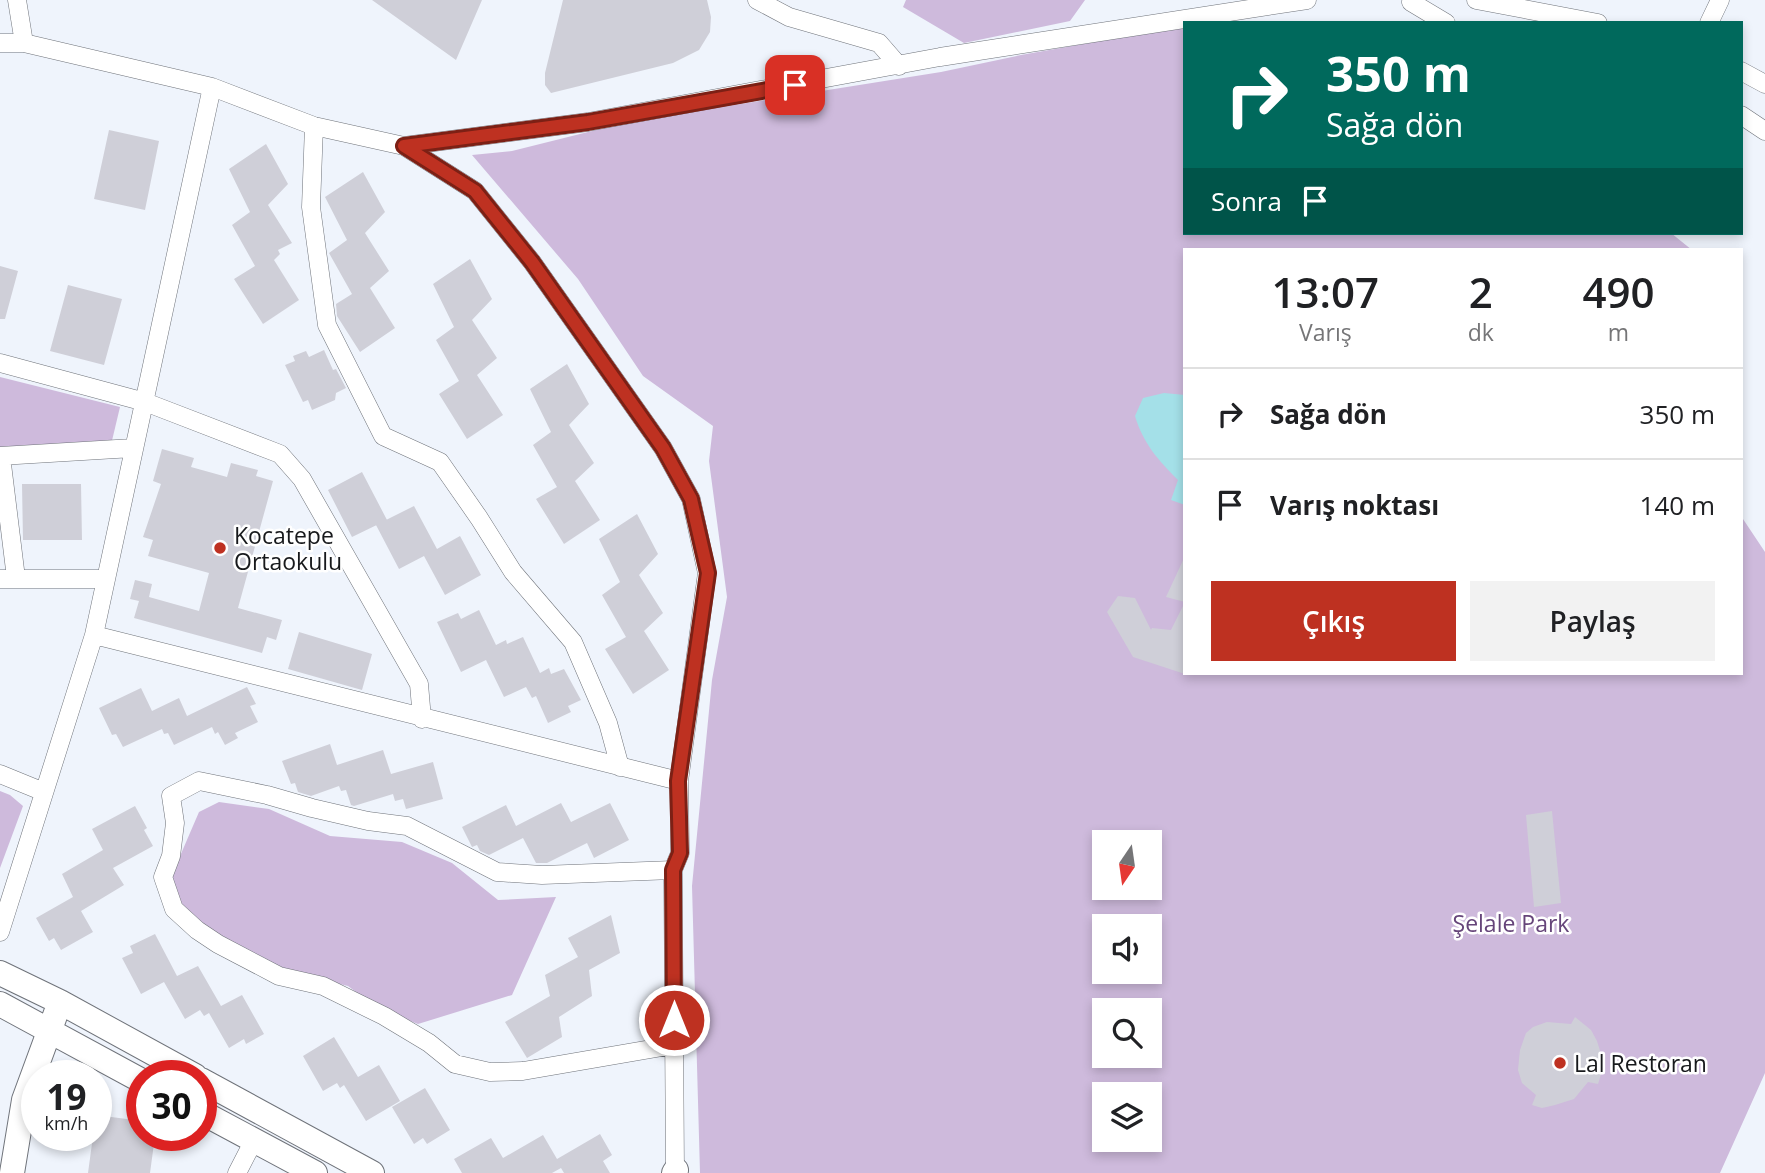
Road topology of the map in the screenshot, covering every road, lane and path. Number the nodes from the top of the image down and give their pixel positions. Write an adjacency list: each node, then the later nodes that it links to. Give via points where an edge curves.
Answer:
1 (17, 0): 12 (street)
2 (757, 0): 13 (street, via 789,18 878,43)
3 (1307, 0): 13 (street)
4 (1433, 0): 7 (street)
5 (1476, 0): 9 (street)
6 (1720, 0): 10 (street)
7 (1405, 1): 8 (street)
8 (1442, 21)
9 (1587, 21)
10 (1710, 21)
11 (0, 43): 12 (street)
12 (24, 43): 16 (street)
13 (899, 66): 20 (street, via 588,122)
14 (1743, 72): 15 (street)
15 (1765, 84)
16 (212, 87): 18 (street); 22 (street)
17 (1743, 116): 19 (street)
18 (314, 126): 20 (street); 29 (street, via 311,207 327,325 383,436 440,463 513,572 573,642 608,723)
19 (1765, 131)
20 (404, 146): 31 (street, via 475,191 532,262 656,437 691,499 708,573)
21 (0, 363): 22 (street)
22 (145, 402): 23 (street); 28 (street, via 280,454 295,470 419,684)
23 (133, 448): 24 (street); 26 (street)
24 (1, 456): 25 (street)
25 (8, 579): 26 (street)
26 (106, 579): 27 (street)
27 (94, 635): 28 (street); 32 (street)
28 (422, 719): 29 (street)
29 (620, 767): 31 (street)
30 (0, 774): 32 (street)
31 (678, 781): 33 (street, via 680,853)
32 (44, 792): 34 (street)
33 (673, 870): 39 (street); 39 (street, via 497,873 407,826 199,781 171,796 173,845 163,877 174,909 218,944 279,976 323,986 384,1016 455,1064 490,1072 523,1071)
34 (0, 932)
35 (0, 973): 36 (street)
36 (60, 1002): 38 (street); 40 (street)
37 (0, 1004): 38 (street)
38 (49, 1031): 41 (street); 46 (street, via 24,1100)
39 (674, 1045): 45 (street)
40 (166, 1060)
41 (126, 1072)
42 (217, 1089): 49 (street)
43 (217, 1120): 44 (street)
44 (254, 1140): 47 (street); 48 (street)
45 (676, 1172)
46 (12, 1173)
47 (237, 1173)
48 (315, 1173)
49 (372, 1173)

